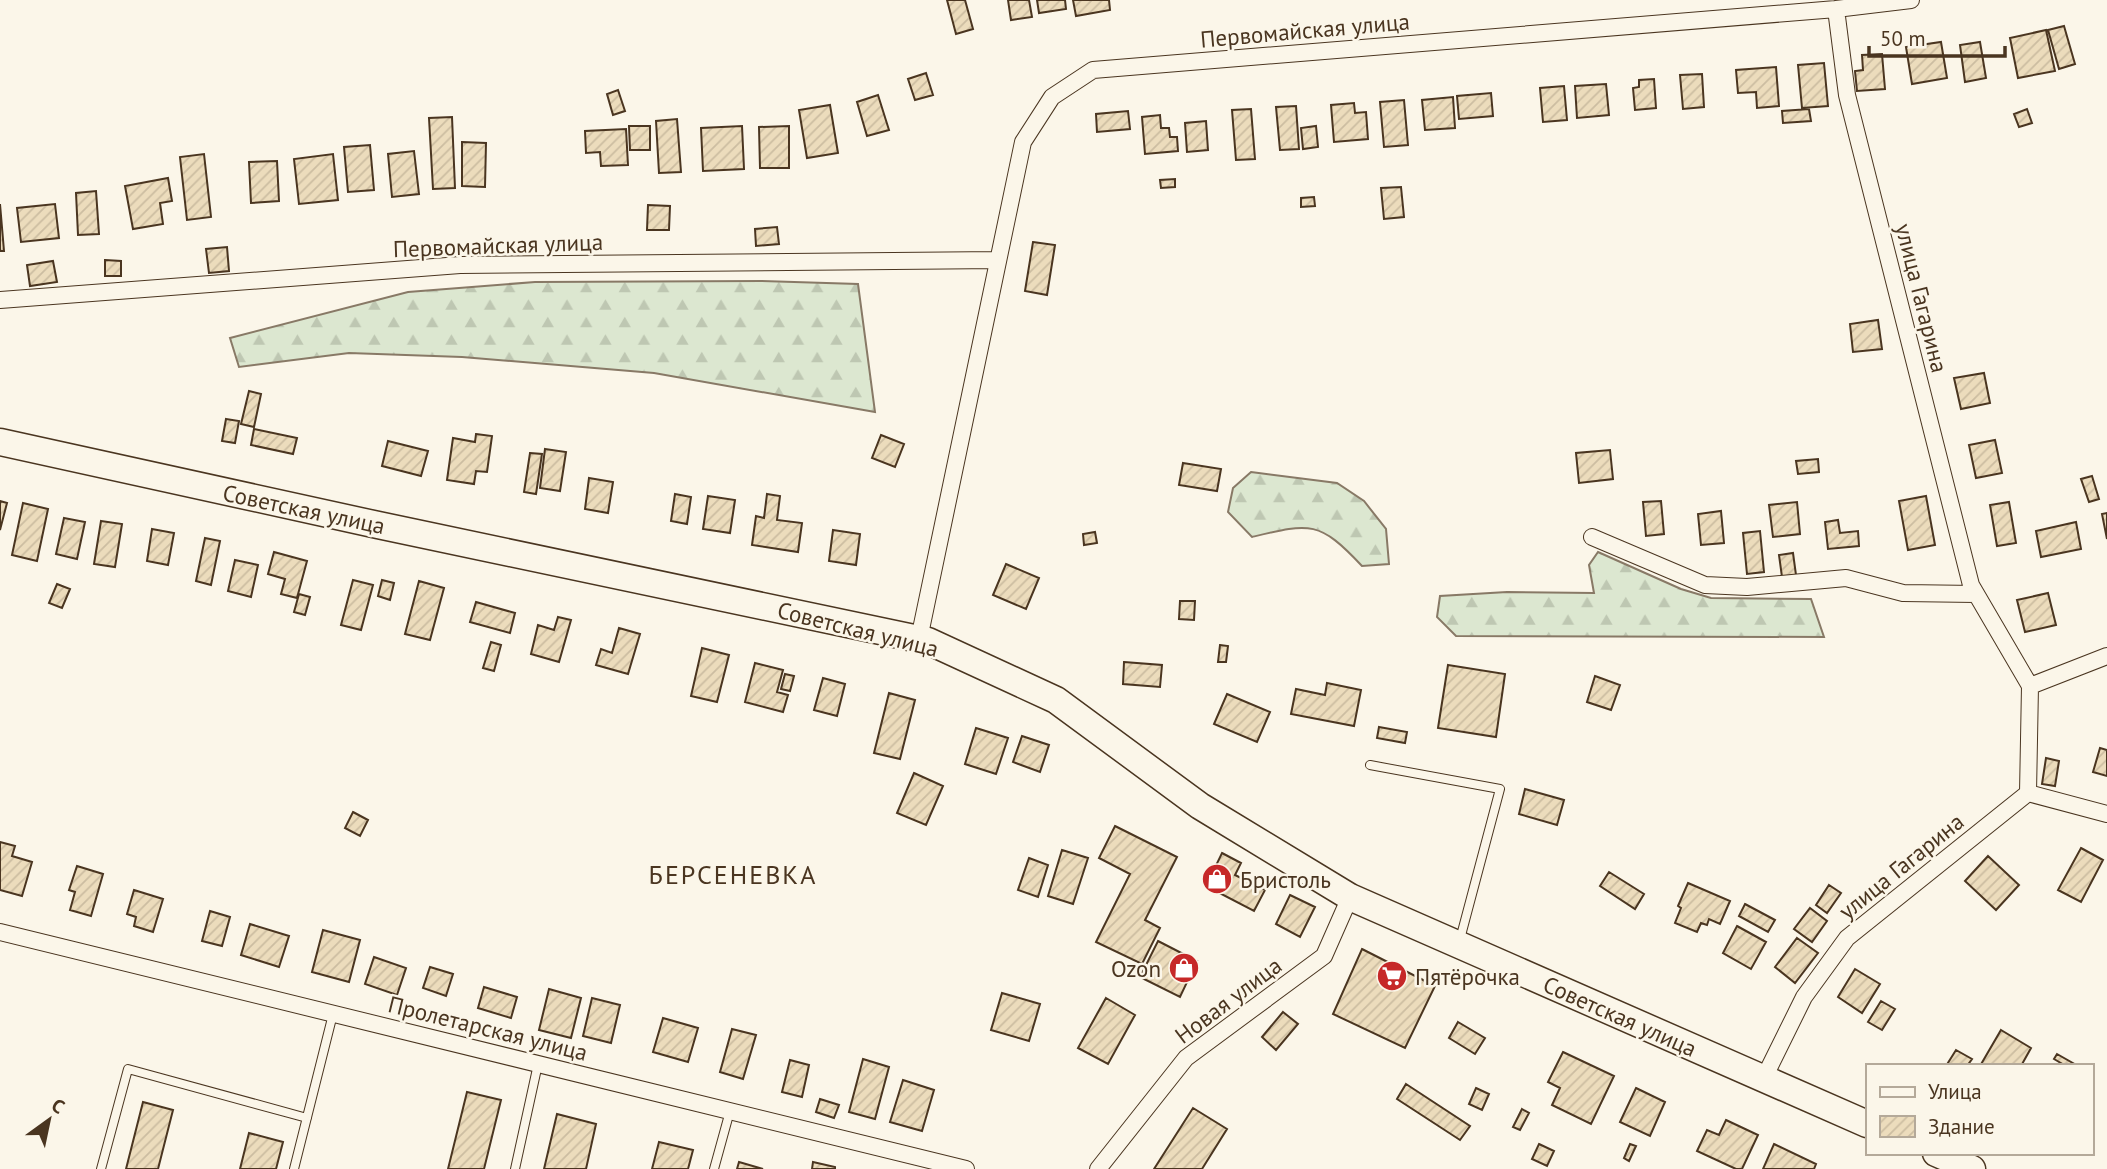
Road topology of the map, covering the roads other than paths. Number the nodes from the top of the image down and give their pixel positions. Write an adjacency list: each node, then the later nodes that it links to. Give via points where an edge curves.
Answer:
1 (1911, 0): 2 (street, Первомайская улица)
2 (1836, 9): 3 (street, Первомайская улица, via 1093,70 1052,97 1023,142); 7 (street, улица Гагарина, via 1847,95)
3 (998, 260): 4 (street, Первомайская улица, via 460,265); 8 (street, Первомайская улица)
4 (0, 300)
5 (0, 442): 8 (main road, Советская улица)
6 (1592, 537): 7 (street, via 1705,585 1747,587 1846,578 1903,593)
7 (1976, 594): 10 (street, улица Гагарина)
8 (919, 639): 14 (main road, Советская улица, via 1056,700 1200,806)
9 (2107, 656): 10 (street)
10 (2030, 686): 12 (street)
11 (1370, 765): 16 (lane, via 1500,789)
12 (2028, 793): 13 (street); 19 (street, улица Гагарина, via 1847,938 1804,997)
13 (2107, 814)
14 (1350, 897): 16 (main road, Советская улица); 29 (street, Новая улица, via 1324,956 1186,1058)
15 (0, 932): 17 (street, Пролетарская улица)
16 (1459, 945): 19 (main road, Советская улица)
17 (333, 1014): 18 (street, Пролетарская улица); 21 (lane)
18 (538, 1064): 20 (street, Пролетарская улица); 26 (lane)
19 (1763, 1080): 22 (main road, Советская улица)
20 (730, 1111): 27 (lane); 28 (street, Пролетарская улица)
21 (307, 1118): 24 (lane, via 128,1069); 25 (lane)
22 (1866, 1124)
23 (1940, 1155): 30 (main road)
24 (101, 1169)
25 (294, 1169)
26 (515, 1169)
27 (714, 1169)
28 (966, 1169)
29 (1098, 1169)
30 (1972, 1169)

